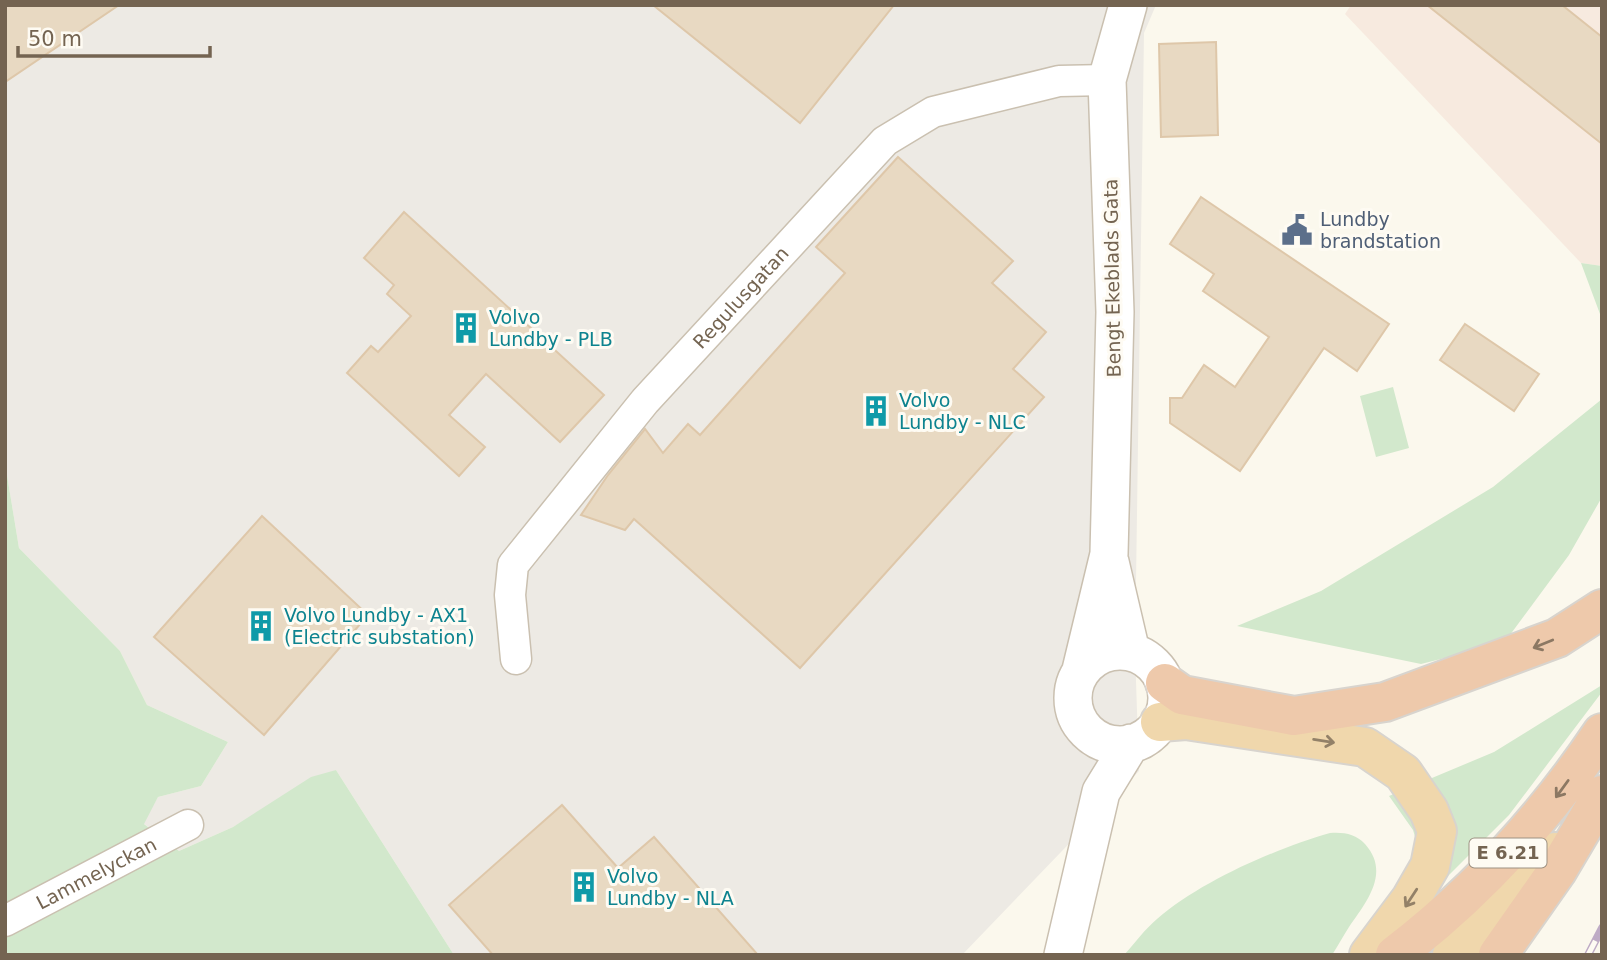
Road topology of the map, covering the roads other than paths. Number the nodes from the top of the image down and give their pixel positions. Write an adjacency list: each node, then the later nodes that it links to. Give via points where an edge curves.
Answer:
1 (1128, 5): 2 (street, Bengt Ekeblads Gata)
2 (1107, 80): 3 (street, Bengt Ekeblads Gata, via 1115,312); 6 (street, Regulusgatan, via 1059,81 933,111 885,141 645,401 513,565 510,595)
3 (1109, 554): 5 (street, Bengt Ekeblads Gata); 7 (street, Bengt Ekeblads Gata)
4 (1602, 609): 8 (highway, one-way to 8, via 1557,638 1385,702 1294,716 1182,695)
5 (1131, 652): 7 (street, via 1103,653); 8 (street, via 1145,658)
6 (516, 659)
7 (1082, 670): 10 (street, Bengt Ekeblads Gata, via 1074,684 1076,715 1084,728)
8 (1165, 683): 10 (street, via 1167,703)
9 (1602, 733): 17 (highway, E 6.21, one-way to 17, via 1516,844)
10 (1129, 735): 15 (street, via 1101,792); 16 (highway, one-way to 16, via 1186,720 1365,747 1403,773 1437,831 1430,866)
11 (1595, 804): 14 (highway, via 1557,871); 18 (highway, E 6.21, via 1499,912)
12 (188, 825): 13 (street, Lammelyckan)
13 (5, 921)
14 (1503, 946)
15 (1063, 955)
16 (1369, 955)
17 (1395, 955)
18 (1452, 955)

